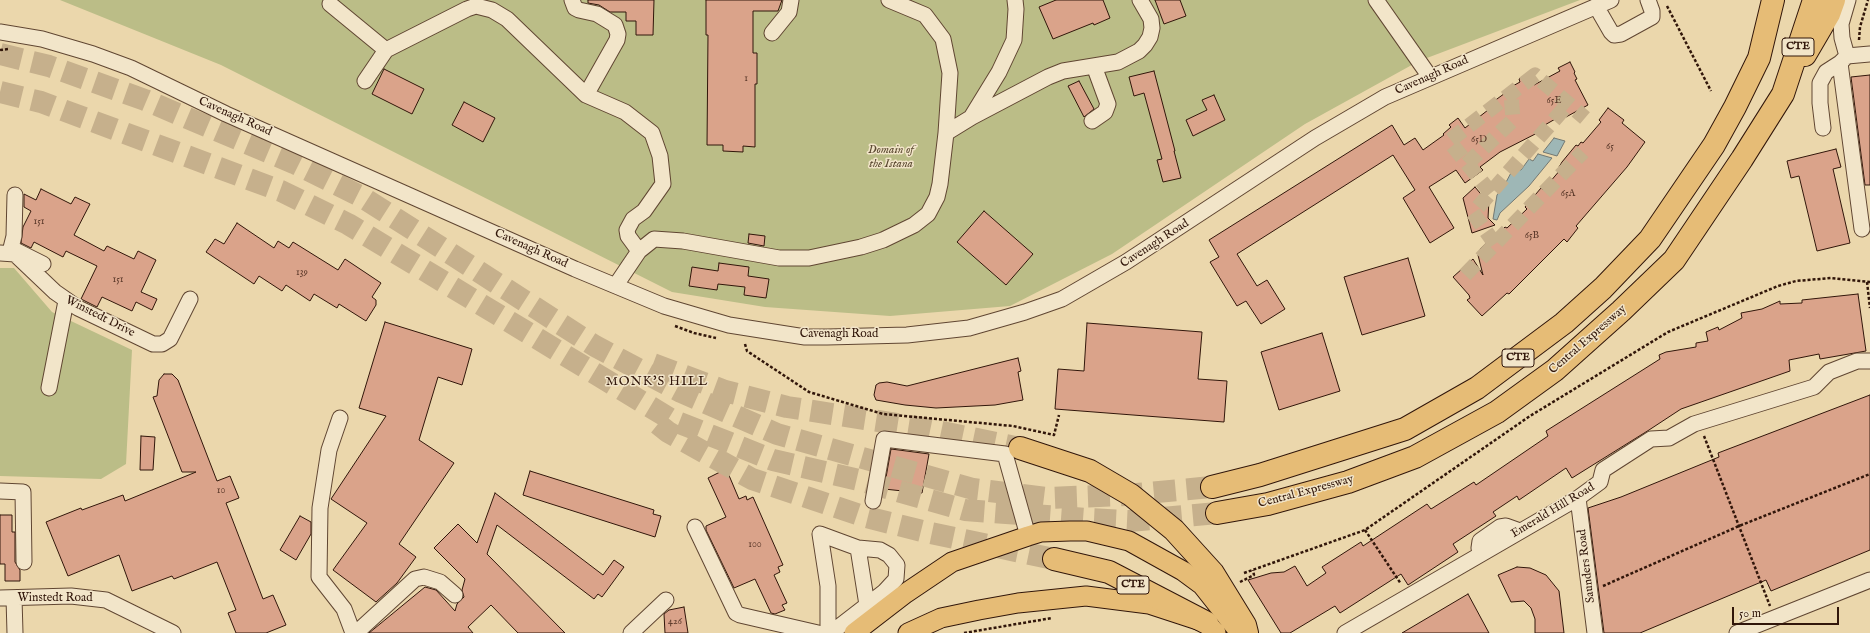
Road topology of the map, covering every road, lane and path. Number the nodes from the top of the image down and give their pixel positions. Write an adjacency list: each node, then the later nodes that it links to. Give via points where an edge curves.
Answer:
1 (572, 0): 28 (street, via 575,8 597,14 615,25 618,34)
2 (790, 0): 18 (street, via 789,12)
3 (888, 0): 32 (street, via 925,15 943,39 950,73)
4 (1015, 0): 29 (street, via 1014,40 999,72)
5 (1140, 0): 23 (street, via 1151,19 1152,28 1145,45 1118,62)
6 (1376, 0): 24 (street)
7 (1611, 0): 16 (street, Cavenagh Road)
8 (1648, 0): 16 (street, via 1652,17 1621,34 1614,35)
9 (1663, 0): 26 (path)
10 (1773, 0): 52 (highway, CTE, via 1759,58 1714,145 1650,239 1603,288 1564,323 1477,388 1405,429 1260,475)
11 (1814, 0): 27 (highway, Central Expressway / CTE)
12 (1834, 0): 27 (highway, via 1829,14)
13 (1848, 0): 22 (street, via 1841,24 1842,38)
14 (1868, 0): 22 (path)
15 (330, 4): 21 (street)
16 (1596, 6): 24 (street, Cavenagh Road)
17 (0, 32): 19 (street, Cavenagh Road)
18 (772, 33)
19 (20, 35): 20 (street, Cavenagh Road); 40 (street, Cavenagh Road, via 93,54 131,68 226,114)
20 (0, 41)
21 (386, 50): 25 (street); 28 (street, via 476,6 492,10 507,19)
22 (1853, 57): 31 (street, via 1826,72 1820,83); 34 (street)
23 (1094, 66): 29 (street, via 1063,71); 30 (street, via 1108,104 1105,112)
24 (1430, 77): 40 (street, Cavenagh Road, via 1386,97 1315,138 1163,240 1086,286 1062,299 969,328 907,335 805,337 728,325 664,306)
25 (365, 81)
26 (1711, 91)
27 (1783, 94): 56 (highway, Central Expressway / CTE, via 1674,260 1622,311 1555,370 1497,412 1415,457 1348,482 1268,504)
28 (586, 95): 35 (street, via 625,112 652,133 660,156 663,184 644,211 633,219 627,230)
29 (972, 117): 32 (street)
30 (1092, 121)
31 (1823, 128)
32 (946, 133): 35 (street, via 940,184 937,197 928,214 914,225 883,240 861,248 809,258 779,258 683,241 654,239)
33 (15, 196): 37 (street, via 14,236 11,248)
34 (1862, 230)
35 (638, 251): 40 (street)
36 (0, 253): 37 (street, Winstedt Drive)
37 (23, 257): 38 (street); 42 (street, Winstedt Drive)
38 (43, 264)
39 (1869, 282): 43 (path); 59 (path, via 1831,278 1796,281 1778,286 1668,332 1530,416)
40 (616, 286)
41 (190, 299): 42 (street, Winstedt Drive, via 170,339 162,344 152,344)
42 (66, 301): 46 (street)
43 (1870, 308)
44 (745, 344): 47 (path, via 747,351 809,392 884,414 1013,426 1054,436)
45 (1870, 361): 49 (street, Emerald Hill Road, via 1857,361 1829,372 1814,386)
46 (49, 388)
47 (1059, 415)
48 (340, 418): 79 (street, via 329,450 320,508 319,577 344,608)
49 (1699, 423): 54 (street, Emerald Hill Road, via 1669,438 1651,439 1603,470 1600,482); 57 (path)
50 (1020, 448): 87 (highway, via 1090,471 1137,500 1174,530 1213,573)
51 (1870, 474): 57 (path)
52 (1212, 487)
53 (0, 491): 63 (street, via 22,492)
54 (1578, 498): 68 (street, Saunders Road); 70 (street, Emerald Hill Road)
55 (873, 501): 60 (street, via 884,439 1006,454)
56 (1217, 513)
57 (1739, 526): 68 (path); 75 (path)
58 (694, 527): 81 (street, via 736,613)
59 (1365, 530): 64 (path); 70 (path)
60 (1028, 536): 83 (main road, via 952,562); 86 (main road, via 1057,531 1087,531 1129,541 1183,571 1202,585)
61 (858, 548): 73 (street); 73 (street, via 880,550 889,555 897,565 896,579); 82 (street, via 820,534 828,586)
62 (1054, 559): 76 (highway, CTE, via 1109,572)
63 (24, 562)
64 (1252, 570): 65 (path); 67 (path, via 1254,575)
65 (1244, 573)
66 (1870, 580): 75 (street)
67 (1240, 582)
68 (1590, 591): 89 (street, Saunders Road)
69 (455, 595): 79 (street, via 440,582 424,578 415,579)
70 (1409, 596): 88 (street, Emerald Hill Road)
71 (7, 598): 77 (street); 78 (street, Winstedt Road, via 71,596 106,600)
72 (666, 600): 80 (street)
73 (867, 605): 82 (street)
74 (1055, 617): 85 (path)
75 (1775, 618): 90 (street)
76 (1211, 628): 84 (main road, via 1149,604 1086,596 979,610 941,618)
77 (14, 633)
78 (173, 633)
79 (355, 633)
80 (631, 633)
81 (818, 633)
82 (830, 633)
83 (854, 633)
84 (908, 633)
85 (964, 633)
86 (1240, 633)
87 (1248, 633)
88 (1345, 633)
89 (1595, 633)
90 (1737, 633)

